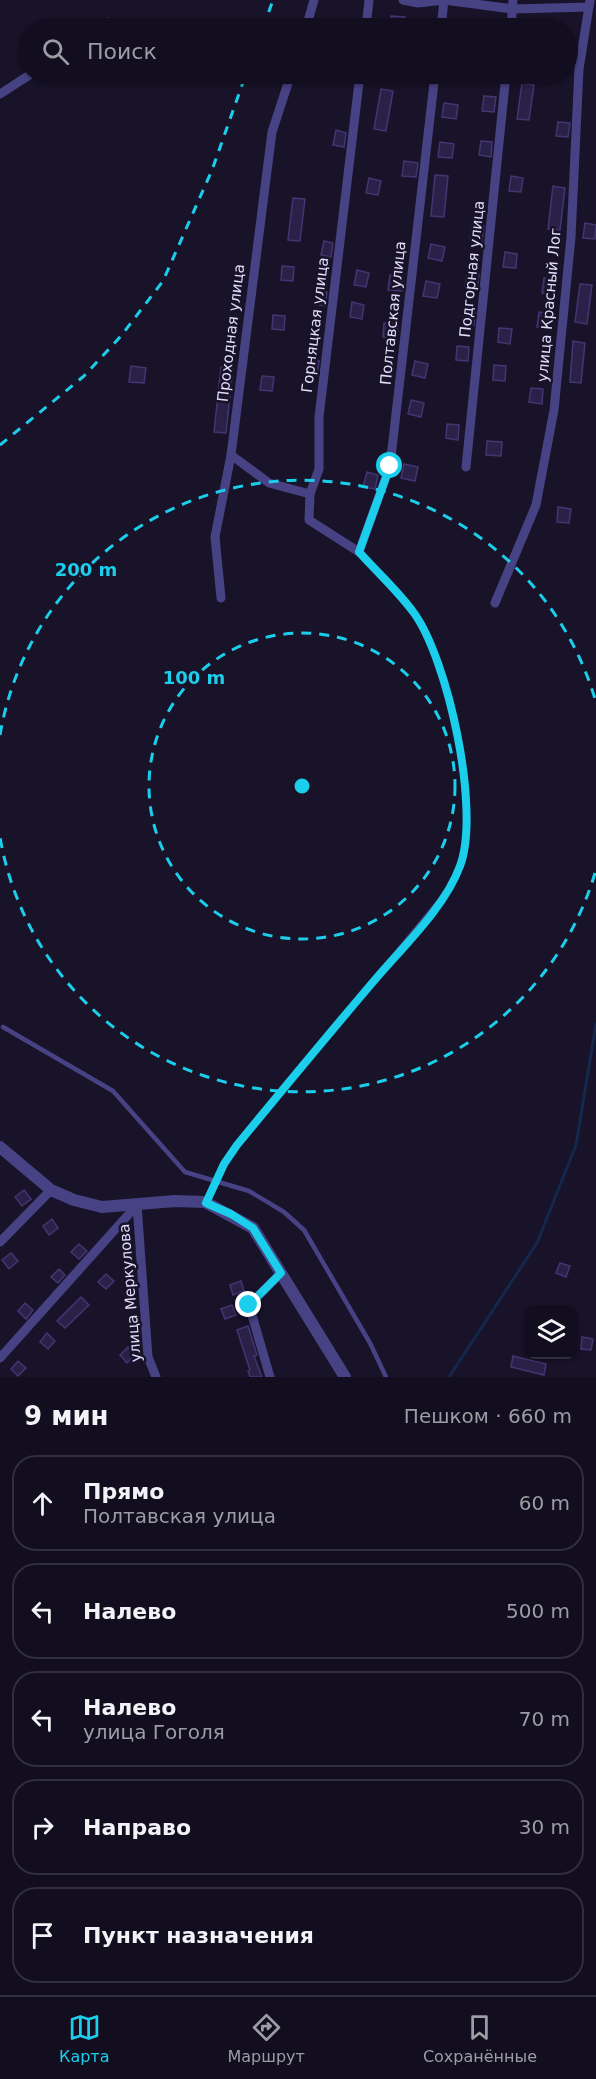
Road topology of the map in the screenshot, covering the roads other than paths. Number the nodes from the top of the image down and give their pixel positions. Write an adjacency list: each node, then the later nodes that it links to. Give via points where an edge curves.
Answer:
1 (314, 0): 7 (street)
2 (369, 0): 8 (street)
3 (403, 0): 4 (street)
4 (444, 0): 6 (street); 9 (street)
5 (590, 3): 6 (street); 21 (street, улица Красный Лог, via 579,69 571,237 554,410 536,505)
6 (513, 5)
7 (309, 18)
8 (367, 18)
9 (442, 18)
10 (18, 82): 15 (street)
11 (288, 84): 16 (street, Проходная улица, via 272,132)
12 (359, 84): 18 (street, Горняцкая улица, via 320,417 319,469)
13 (434, 84): 19 (street, Полтавская улица, via 390,466)
14 (505, 84): 17 (street, Подгорная улица)
15 (0, 94)
16 (231, 455): 18 (street, via 269,483); 20 (street, Проходная улица, via 215,537)
17 (466, 466)
18 (310, 494): 19 (street, Горняцкая улица, via 309,520)
19 (359, 552): 24 (lane, via 415,614 446,686 463,768 465,850 452,883 417,932 247,1133)
20 (221, 598)
21 (495, 603)
22 (3, 1027): 24 (lane, via 113,1091 185,1172)
23 (0, 1147): 25 (street)
24 (214, 1182): 26 (lane); 36 (lane, via 249,1191 284,1212 304,1230 370,1342)
25 (51, 1190): 27 (street, via 102,1207); 28 (street)
26 (206, 1203): 27 (street); 29 (street, via 253,1228)
27 (137, 1206): 30 (street, улица Меркулова); 31 (street)
28 (0, 1242)
29 (281, 1273): 34 (street, via 249,1305); 35 (street)
30 (148, 1357): 32 (street); 33 (street, улица Меркулова)
31 (0, 1358)
32 (147, 1377)
33 (156, 1377)
34 (270, 1377)
35 (345, 1377)
36 (386, 1377)

